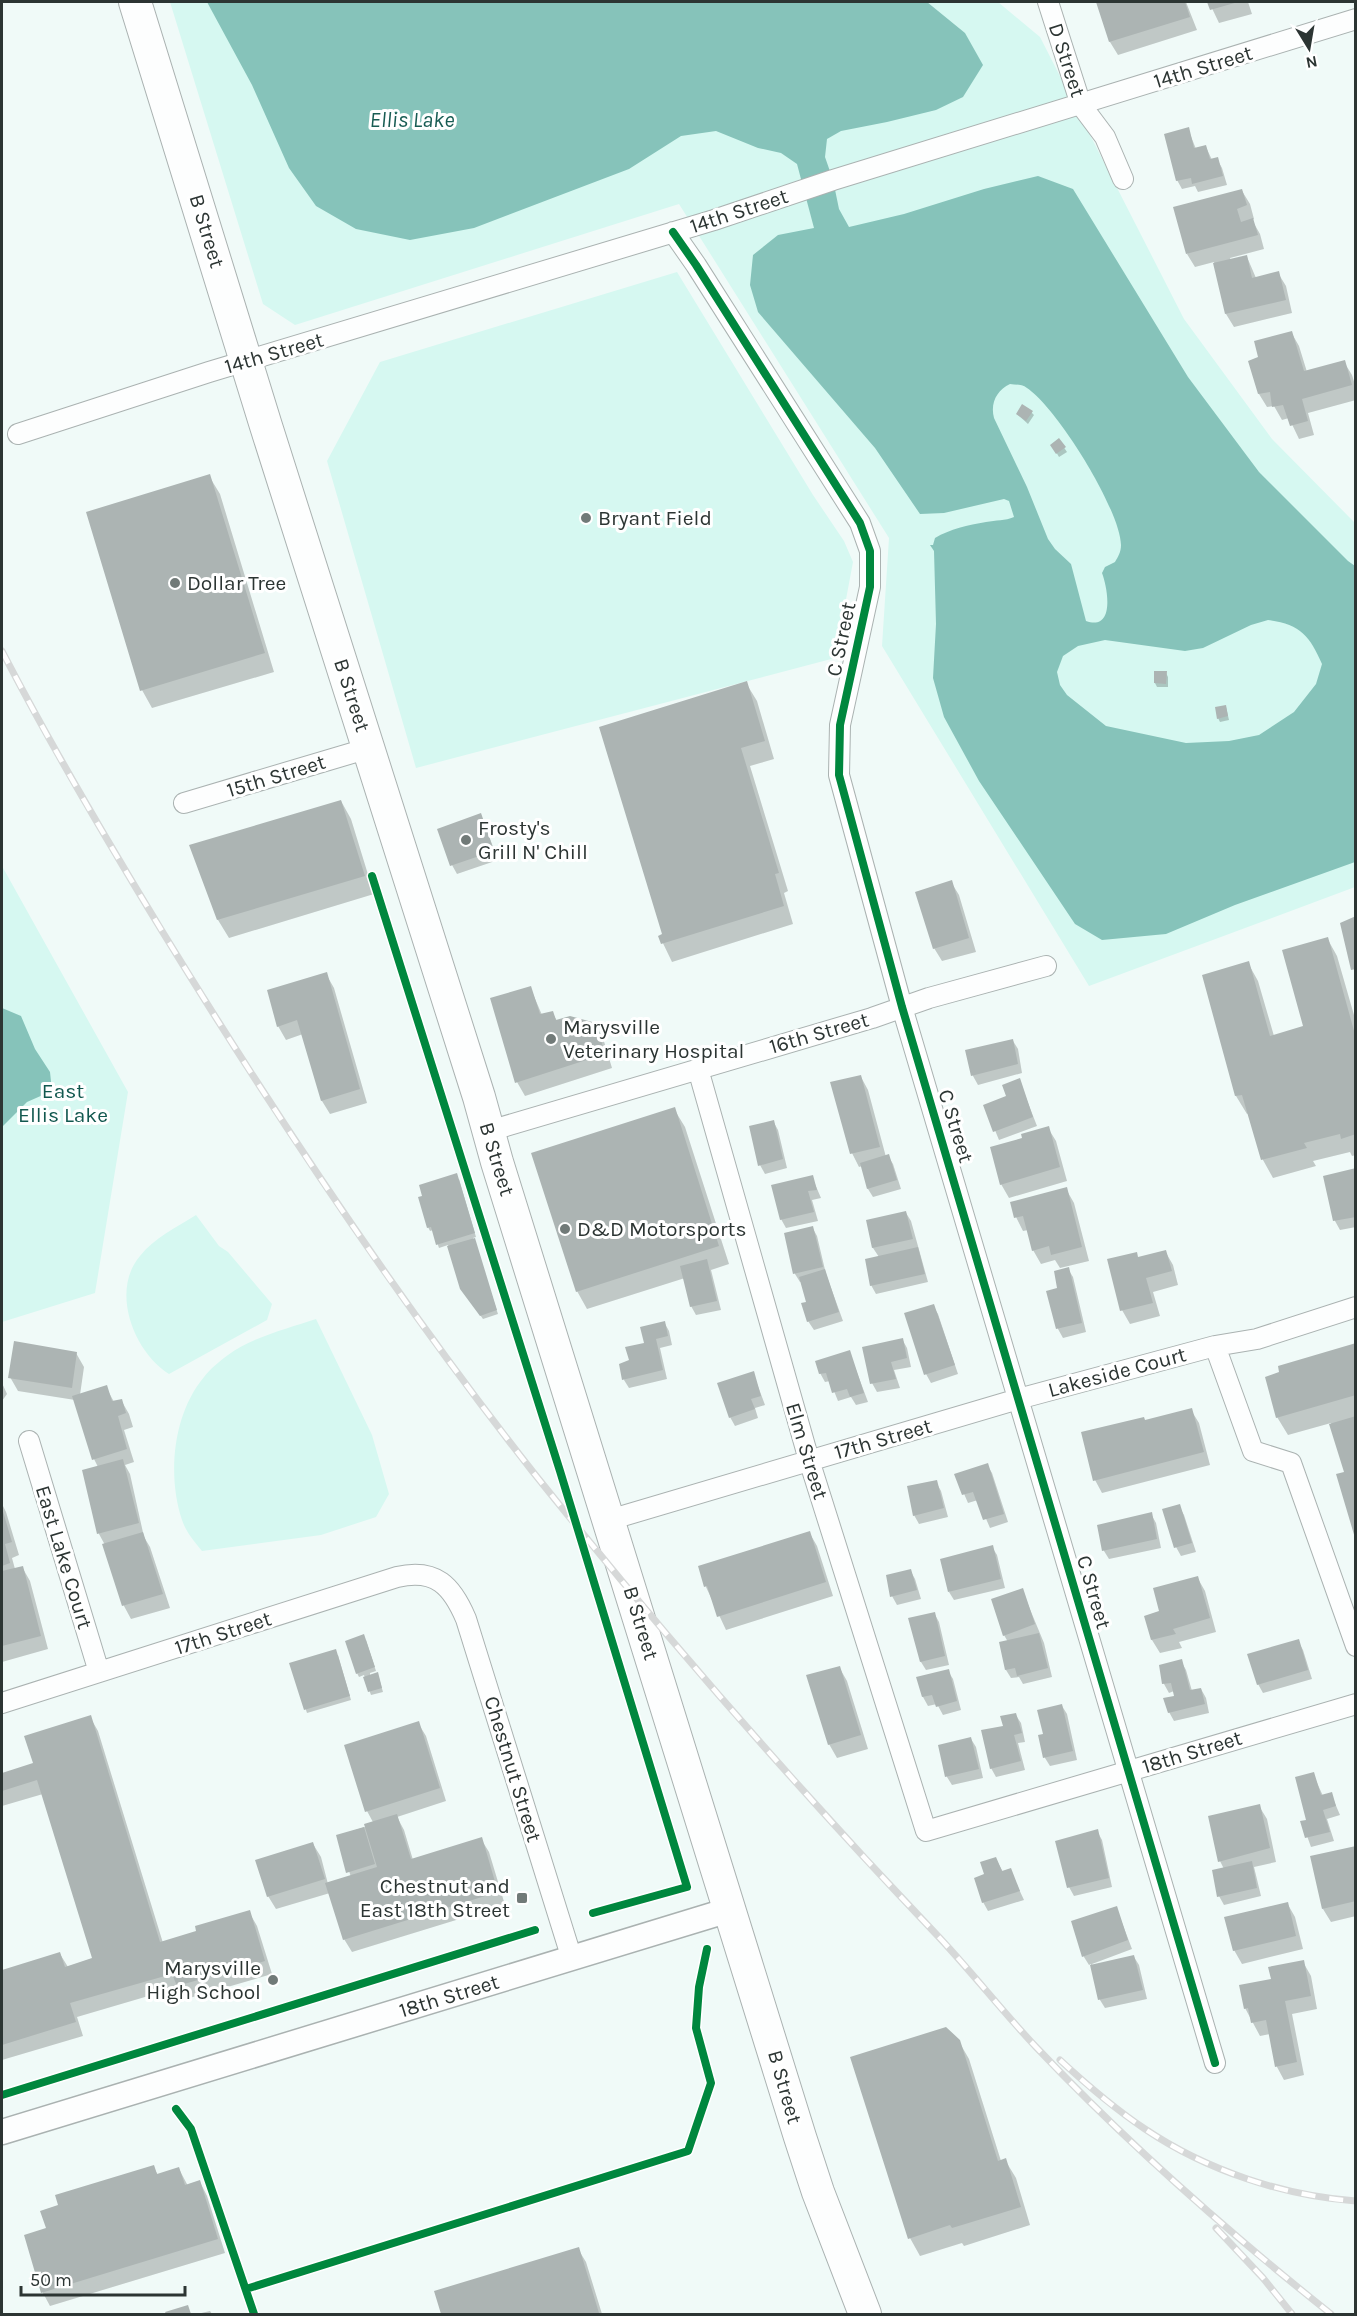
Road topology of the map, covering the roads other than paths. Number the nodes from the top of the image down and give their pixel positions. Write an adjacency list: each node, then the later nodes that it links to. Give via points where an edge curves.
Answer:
1 (135, 2): 7 (highway, B Street)
2 (1048, 2): 4 (street, D Street)
3 (1356, 19): 4 (street, 14th Street)
4 (1081, 105): 5 (street, D Street, via 1105,138); 6 (street, 14th Street)
5 (1123, 179)
6 (673, 232): 7 (street, 14th Street); 12 (street, C Street, via 854,513 870,551 870,587 840,725 839,775)
7 (247, 361): 8 (street, 14th Street); 9 (highway, B Street)
8 (18, 434)
9 (369, 748): 10 (street, 15th Street); 14 (highway, B Street)
10 (184, 803)
11 (1046, 966): 12 (street, 16th Street)
12 (902, 1007): 13 (street, 16th Street); 17 (street, C Street)
13 (698, 1069): 14 (street, 16th Street); 19 (street, Elm Street)
14 (489, 1131): 20 (highway, B Street)
15 (1356, 1307): 16 (street, Lakeside Court, via 1257,1339)
16 (1215, 1346): 17 (street, Lakeside Court); 22 (street, via 1253,1451 1291,1462)
17 (1018, 1399): 19 (street, 17th Street); 26 (street, C Street)
18 (29, 1441): 23 (street, East Lake Court)
19 (809, 1460): 20 (street, 17th Street); 27 (street, Elm Street)
20 (609, 1520): 28 (highway, B Street)
21 (444, 1583): 23 (street, 17th Street, via 426,1575 404,1576); 29 (street, Chestnut Street, via 458,1598 466,1619)
22 (1356, 1646)
23 (99, 1672): 24 (street, 17th Street)
24 (2, 1703)
25 (1356, 1704): 26 (street, 18th Street)
26 (1128, 1771): 27 (street, 18th Street); 30 (street, C Street)
27 (926, 1831)
28 (729, 1910): 29 (street, 18th Street); 32 (highway, B Street, via 818,2192)
29 (572, 1959): 31 (street, 18th Street)
30 (1215, 2063)
31 (2, 2132)
32 (865, 2314)

